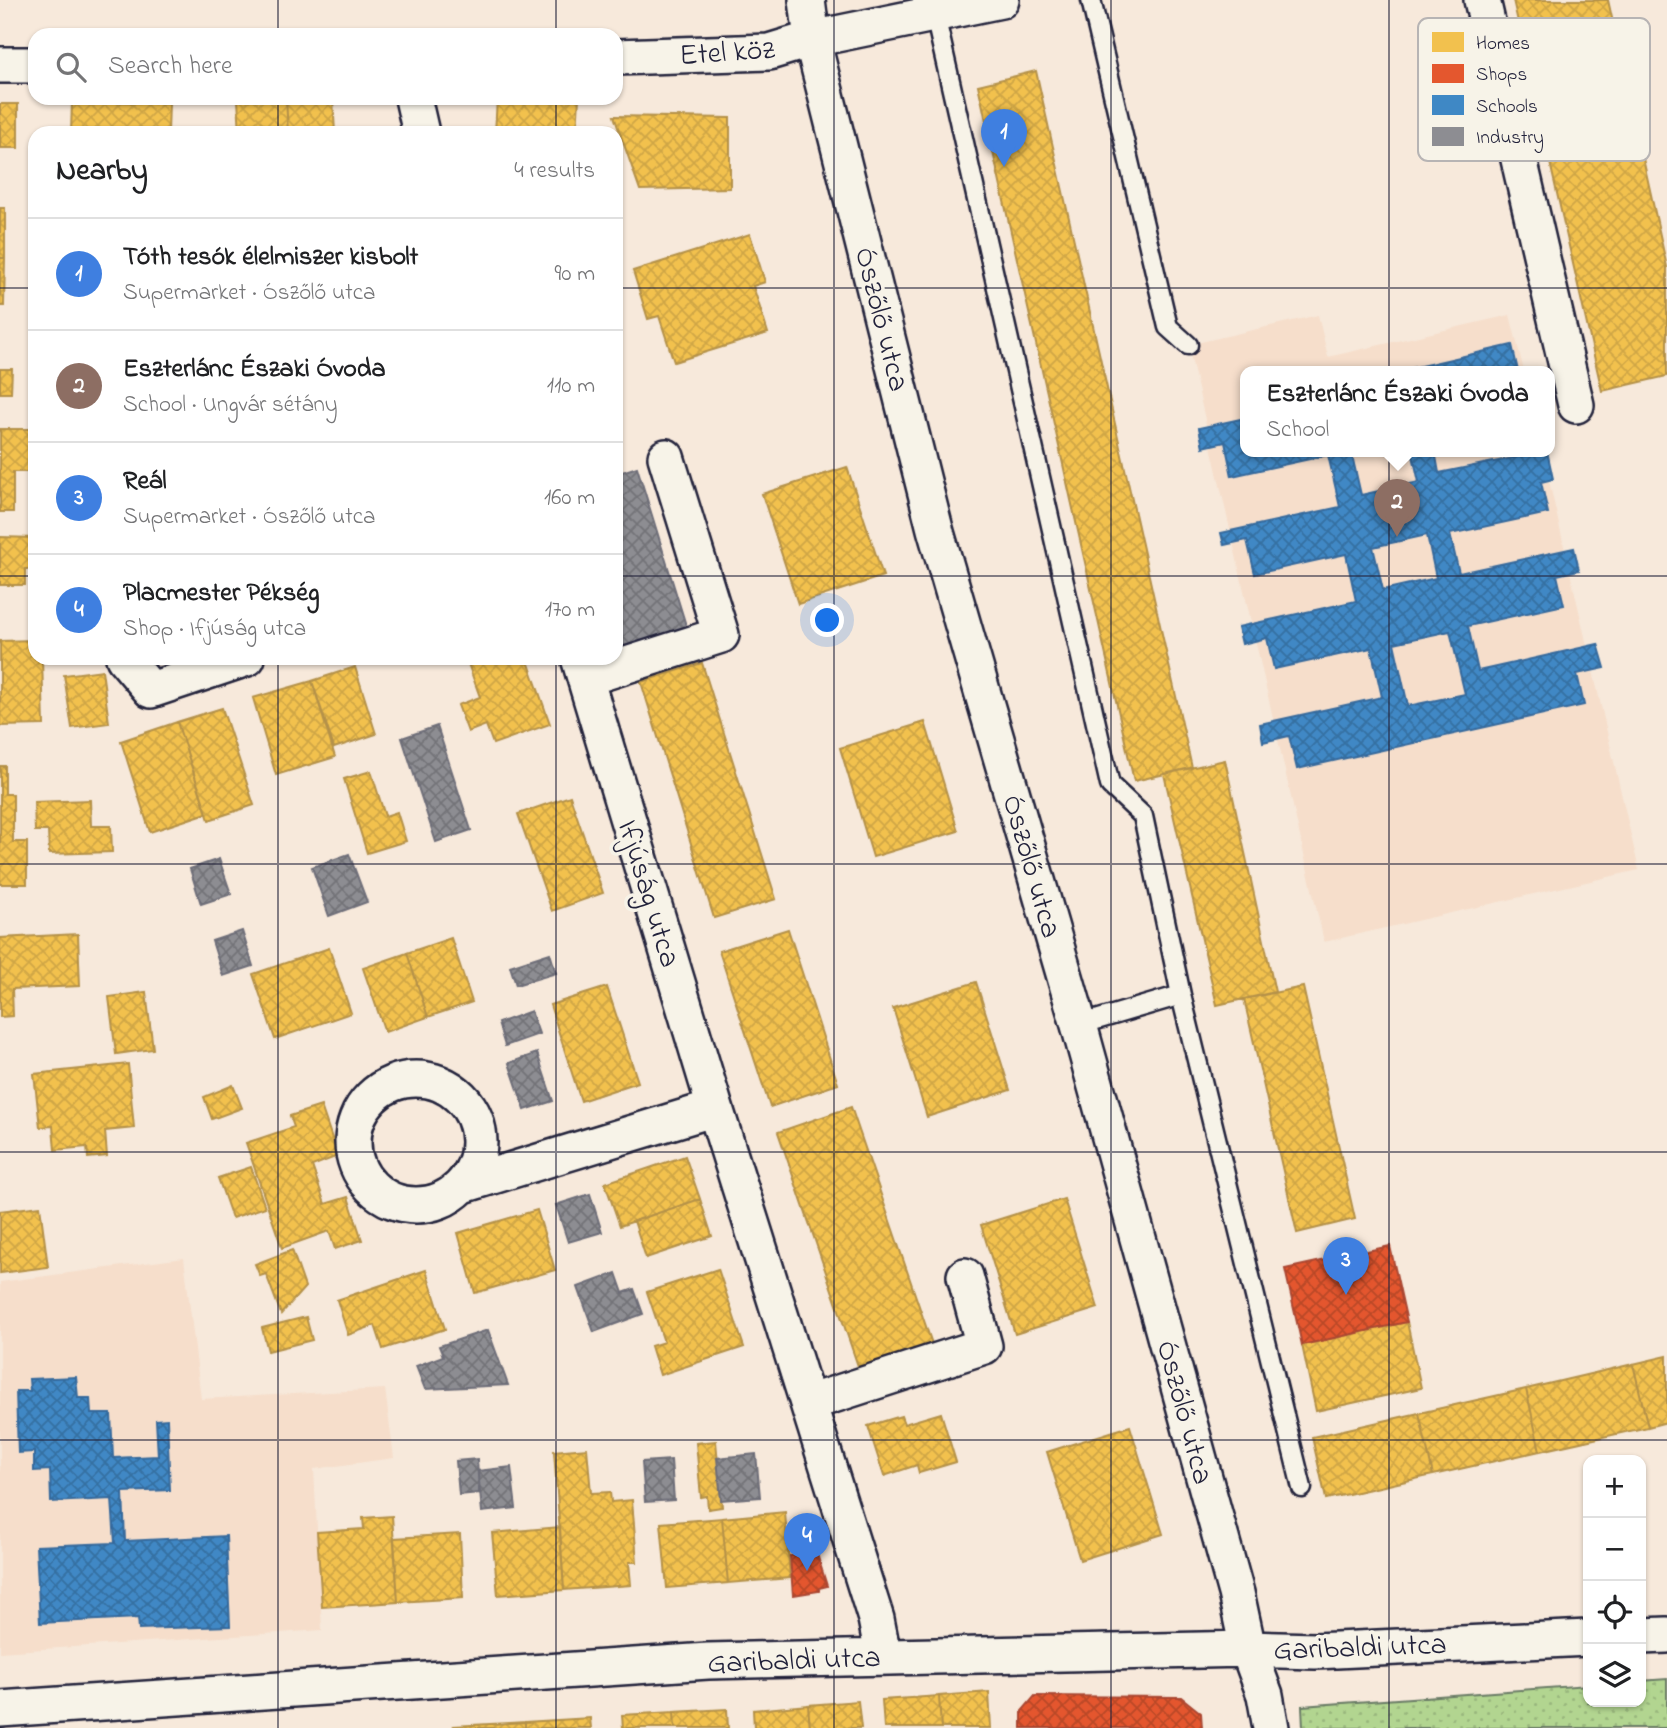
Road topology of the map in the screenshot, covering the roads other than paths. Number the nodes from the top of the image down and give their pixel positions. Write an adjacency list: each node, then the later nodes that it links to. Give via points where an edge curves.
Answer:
1 (807, 0): 7 (street, Ószőlő utca)
2 (1001, 0): 5 (street, Etel köz)
3 (1091, 0): 14 (lane, via 1168,327)
4 (1482, 0): 6 (street)
5 (935, 15): 7 (street, Etel köz); 21 (lane, via 1110,785 1143,816)
6 (1486, 18)
7 (812, 39): 8 (street, Etel köz, via 769,52); 22 (street, Ószőlő utca, via 936,529)
8 (623, 57)
9 (0, 65): 10 (street)
10 (28, 65)
11 (415, 105): 12 (street)
12 (419, 126)
13 (1519, 161): 15 (street)
14 (1188, 345)
15 (1576, 405)
16 (666, 457): 17 (street, Ifjúság utca, via 721,635)
17 (623, 658)
18 (130, 665): 19 (street, via 151,690)
19 (226, 665)
20 (582, 668): 23 (street, Ifjúság utca)
21 (1181, 995): 22 (lane); 27 (lane)
22 (1079, 1025): 31 (street, Ószőlő utca)
23 (715, 1108): 24 (street); 26 (street, Ifjúság utca)
24 (463, 1185)
25 (965, 1276): 26 (street, via 984,1346)
26 (808, 1403): 32 (street, Ifjúság utca, via 876,1619)
27 (1302, 1488)
28 (1667, 1635): 29 (street)
29 (1646, 1636)
30 (1583, 1639): 31 (street, Garibaldi utca, via 1315,1651)
31 (1248, 1649): 32 (street, Garibaldi utca); 34 (street, Ószőlő utca)
32 (883, 1656): 33 (street, Garibaldi utca, via 708,1661)
33 (0, 1709)
34 (1271, 1728)

